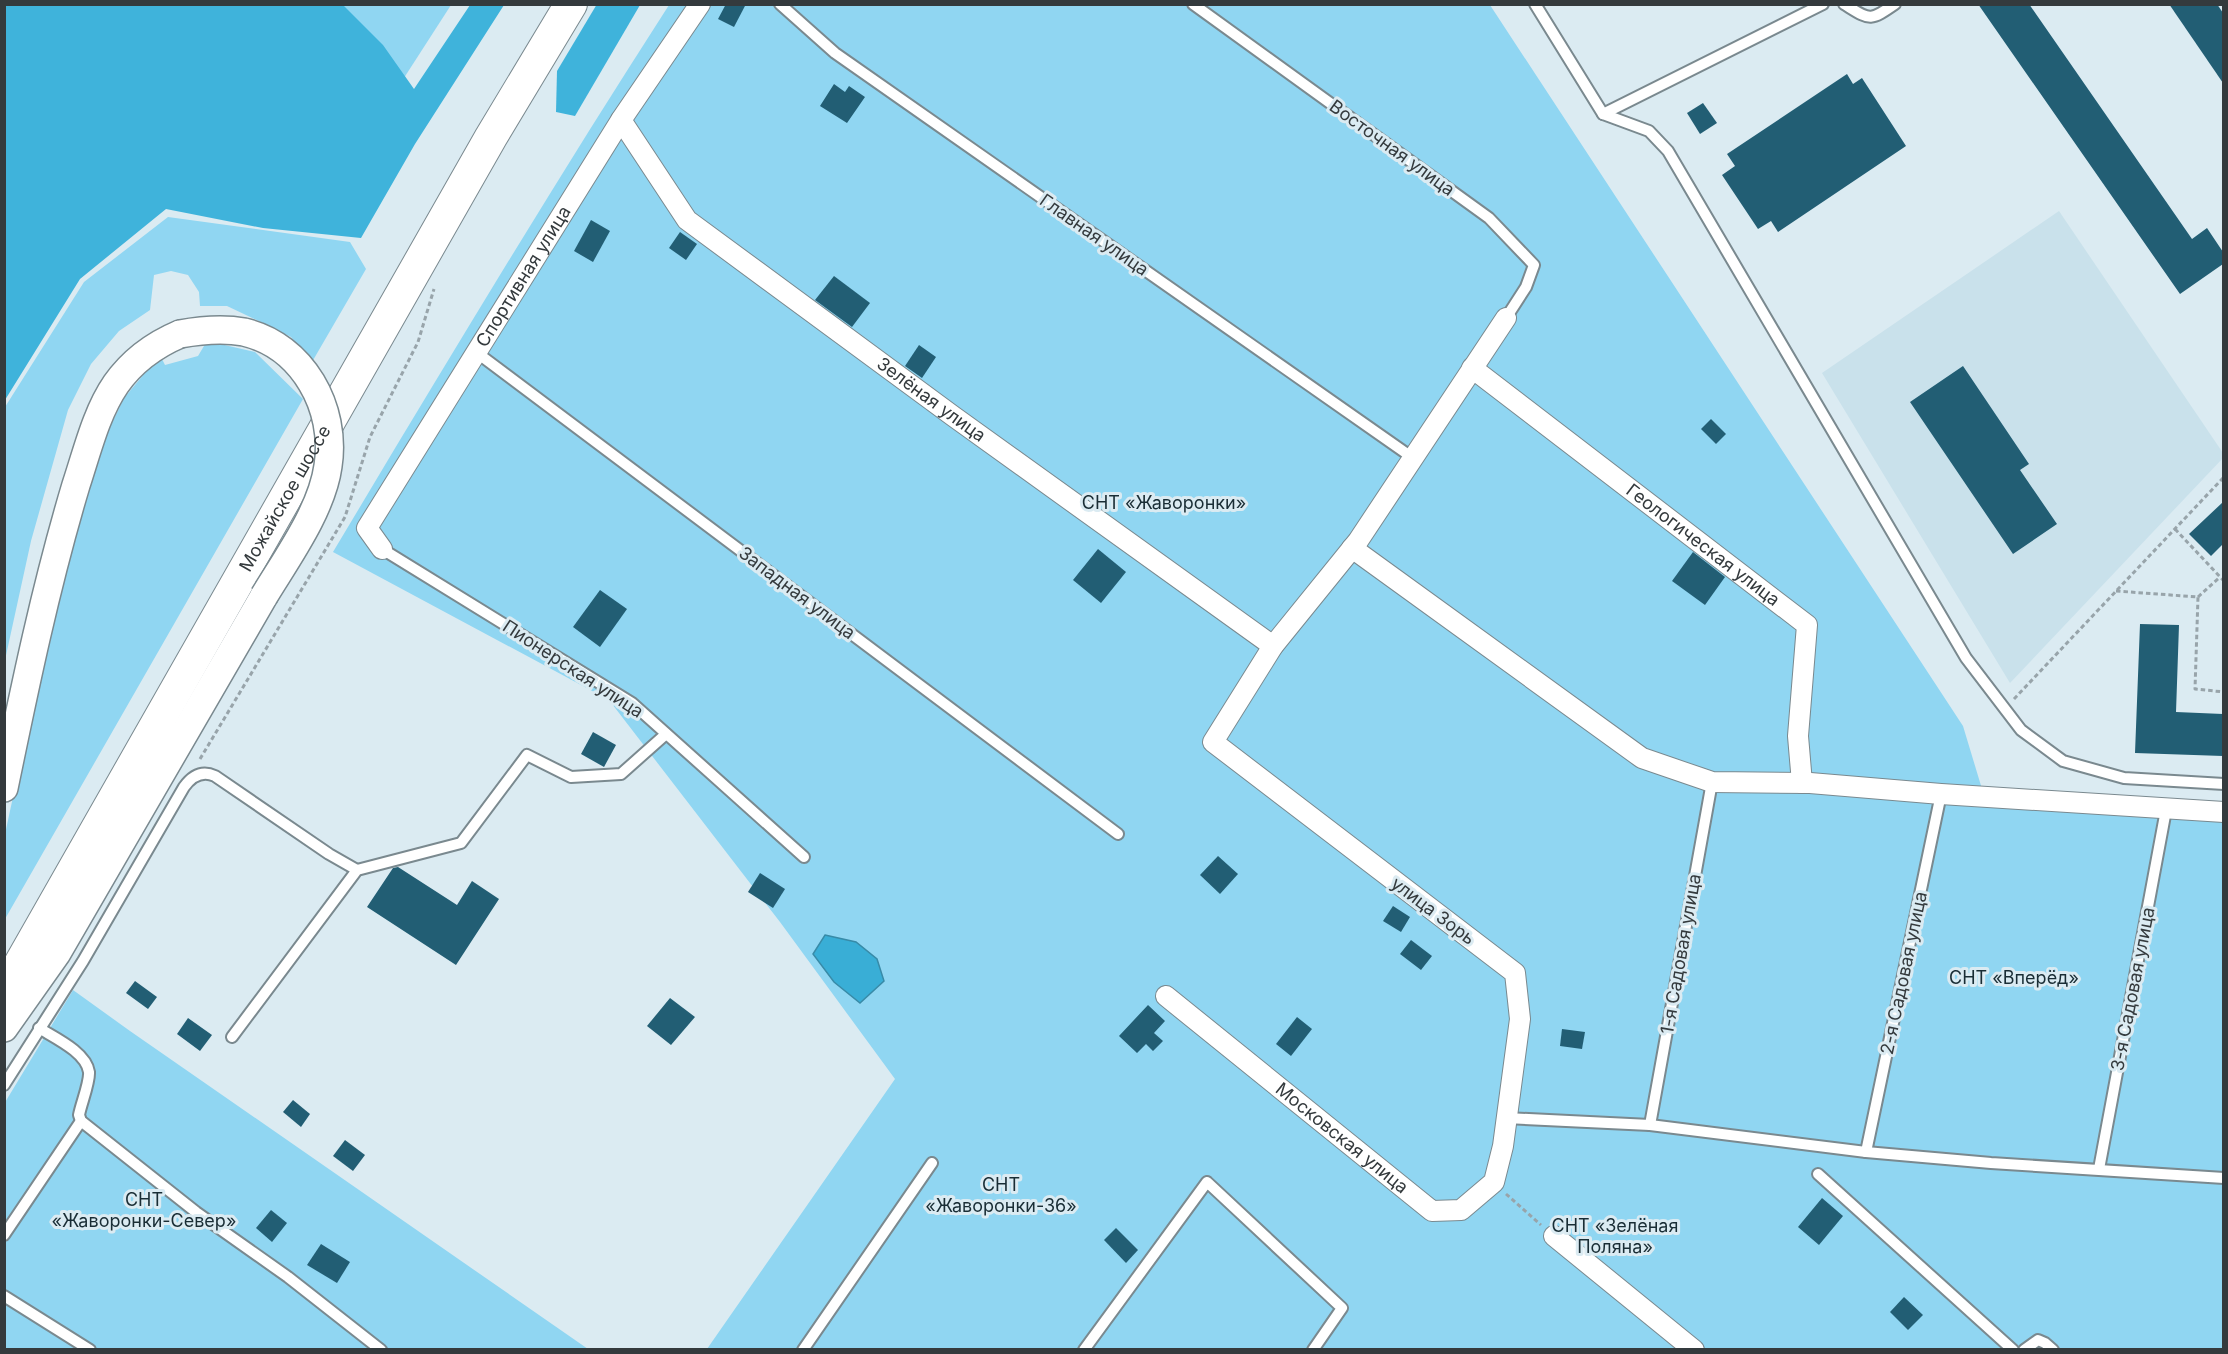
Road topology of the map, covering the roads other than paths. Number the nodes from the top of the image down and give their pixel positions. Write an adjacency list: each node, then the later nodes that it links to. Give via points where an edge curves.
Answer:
1 (547, 4): 30 (main road, Можайское шоссе)
2 (571, 4): 31 (main road, Можайское шоссе, via 491,137)
3 (700, 4): 11 (street, Спортивная улица)
4 (780, 4): 15 (lane, Главная улица, via 835,53)
5 (1193, 4): 12 (lane, Восточная улица, via 1489,218 1534,265 1526,287)
6 (1535, 4): 10 (lane)
7 (1823, 4): 10 (lane)
8 (1844, 4): 9 (lane, via 1865,17 1876,17)
9 (1895, 4)
10 (1603, 114): 22 (lane, via 1649,131 1668,151 1966,658 2021,730 2063,761 2124,778)
11 (621, 120): 13 (street, Спортивная улица); 18 (street, Зелёная улица, via 687,220)
12 (1506, 318): 14 (street)
13 (476, 352): 17 (street, Спортивная улица, via 367,528); 27 (lane, Западная улица)
14 (1472, 368): 15 (street); 21 (street, Геологическая улица, via 1807,625 1798,736)
15 (1413, 458): 16 (street)
16 (1352, 548): 18 (street); 20 (street, via 1642,758)
17 (382, 549): 19 (lane, Пионерская улица, via 632,703)
18 (1273, 646): 37 (street, улица Зорь, via 1213,742 1515,973 1520,1019)
19 (666, 734): 28 (lane, Пионерская улица); 29 (lane, via 621,774 571,777 527,755 461,843)
20 (1712, 782): 21 (street); 39 (lane, 1-я Садовая улица)
21 (1802, 783): 24 (street)
22 (2223, 784)
23 (4, 788): 33 (main road, bridge, via 59,541 87,451 115,385 143,354 180,334 221,329 268,341 305,372 327,415 328,467 319,498 57,953)
24 (1941, 794): 25 (street); 41 (lane, 2-я Садовая улица)
25 (2166, 810): 26 (street); 43 (lane, 3-я Садовая улица)
26 (2223, 812)
27 (1118, 834)
28 (804, 857)
29 (357, 870): 34 (lane, via 209,773 195,776 184,787 83,961); 35 (lane)
30 (4, 952)
31 (4, 992)
32 (1166, 996): 40 (street, Московская улица, via 1432,1211 1461,1210 1494,1182)
33 (4, 1028)
34 (39, 1028): 36 (lane); 38 (lane, via 85,1062 89,1073)
35 (232, 1036)
36 (4, 1085)
37 (1506, 1118): 39 (lane); 40 (street, улица Зорь)
38 (81, 1121): 46 (lane); 50 (lane)
39 (1650, 1125): 41 (lane)
40 (1503, 1146)
41 (1866, 1152): 43 (lane)
42 (932, 1163): 51 (lane)
43 (2099, 1169): 45 (lane)
44 (1818, 1174): 55 (lane)
45 (2223, 1179)
46 (4, 1235)
47 (1554, 1236): 54 (street)
48 (4, 1296): 49 (lane)
49 (90, 1350)
50 (381, 1350)
51 (803, 1350)
52 (1084, 1350): 53 (lane, via 1207,1182 1342,1308)
53 (1313, 1350)
54 (1694, 1350)
55 (2013, 1350)
56 (2024, 1350): 57 (lane, via 2038,1340)
57 (2053, 1350)

